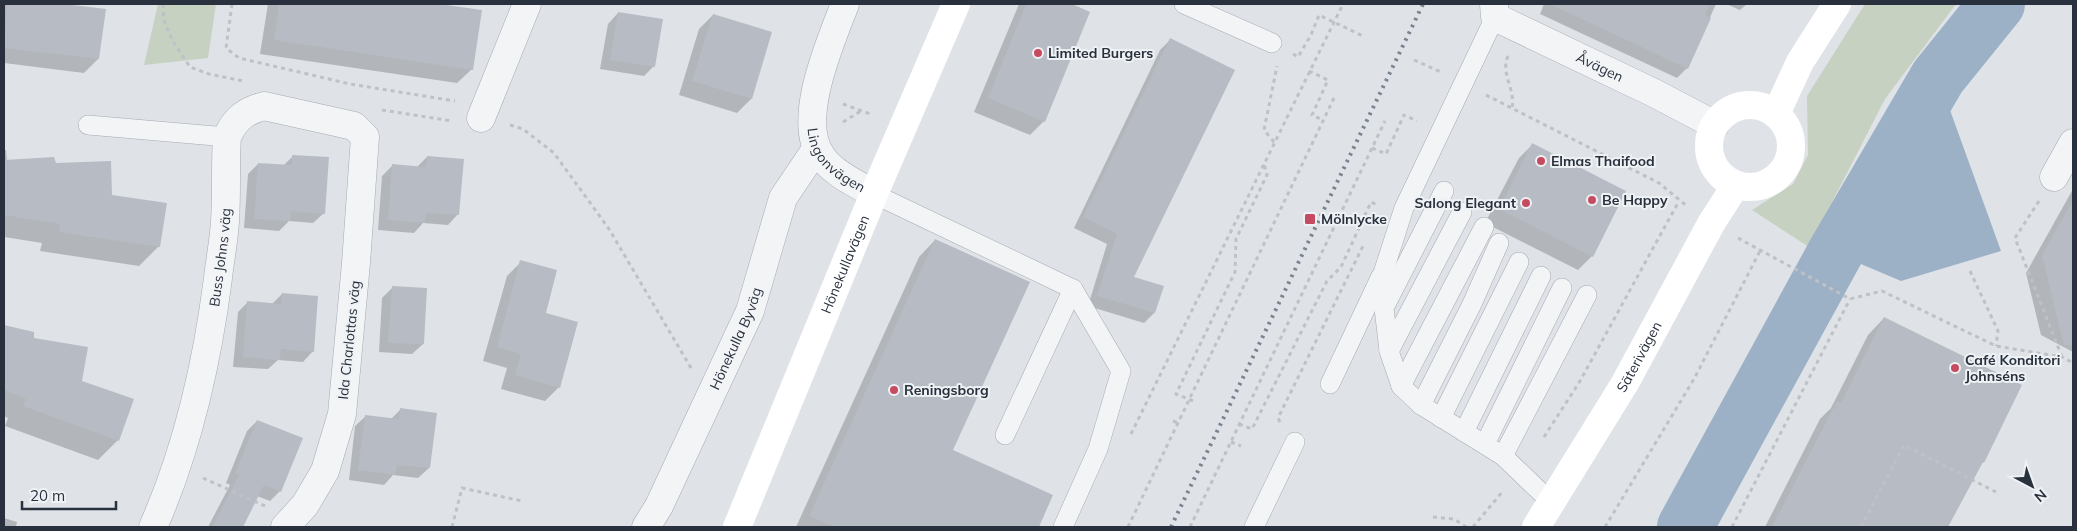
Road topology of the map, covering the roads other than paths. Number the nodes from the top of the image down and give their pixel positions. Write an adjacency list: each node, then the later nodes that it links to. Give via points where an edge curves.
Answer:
1 (527, 4): 8 (street)
2 (845, 4): 15 (street, Lingonvägen, via 821,68 811,128)
3 (956, 4): 19 (street, Hönekullavägen)
4 (1184, 4): 7 (lane)
5 (1837, 4): 9 (street, via 1800,62)
6 (1494, 10): 11 (street, Åvägen); 24 (lane, via 1404,208)
7 (1272, 44)
8 (483, 112)
9 (1776, 114): 11 (street, via 1761,106 1743,105 1726,112); 17 (street, via 1784,123 1790,139 1786,166 1759,186)
10 (88, 125): 13 (lane)
11 (1714, 125): 17 (street, via 1709,145 1713,165 1719,174)
12 (365, 137): 13 (street, Buss Johns väg, via 354,126 264,106 239,117); 41 (street, Ida Charlottas väg, via 342,414 325,471 305,505)
13 (227, 138): 42 (street, Buss Johns väg, via 225,222 211,329 197,398 171,486)
14 (2073, 143): 16 (street)
15 (816, 149): 19 (street, Lingonvägen, via 834,169); 43 (street, Hönekulla Byväg, via 783,198 750,311 659,506)
16 (2054, 177)
17 (1736, 185): 40 (street, Säterivägen, via 1712,222 1625,383)
18 (1444, 191): 29 (lane)
19 (874, 194): 27 (lane); 44 (street, Hönekullavägen)
20 (1462, 212): 30 (lane)
21 (1484, 228): 32 (lane)
22 (1499, 243): 33 (lane)
23 (1520, 262): 34 (lane)
24 (1384, 270): 29 (lane); 31 (lane)
25 (1541, 276): 35 (lane)
26 (1562, 288): 38 (lane)
27 (1074, 289): 36 (lane); 45 (lane, via 1121,371 1098,449)
28 (1587, 295): 39 (lane)
29 (1384, 308): 30 (lane)
30 (1389, 351): 32 (lane)
31 (1330, 384)
32 (1401, 386): 33 (lane)
33 (1421, 406): 34 (lane)
34 (1442, 418): 35 (lane)
35 (1464, 432): 38 (lane)
36 (1004, 435)
37 (1295, 442): 46 (lane)
38 (1485, 444): 39 (lane)
39 (1503, 456): 40 (lane)
40 (1552, 503): 47 (street, Säterivägen)
41 (289, 523)
42 (153, 527)
43 (646, 527)
44 (737, 527)
45 (1062, 527)
46 (1254, 527)
47 (1536, 527)

